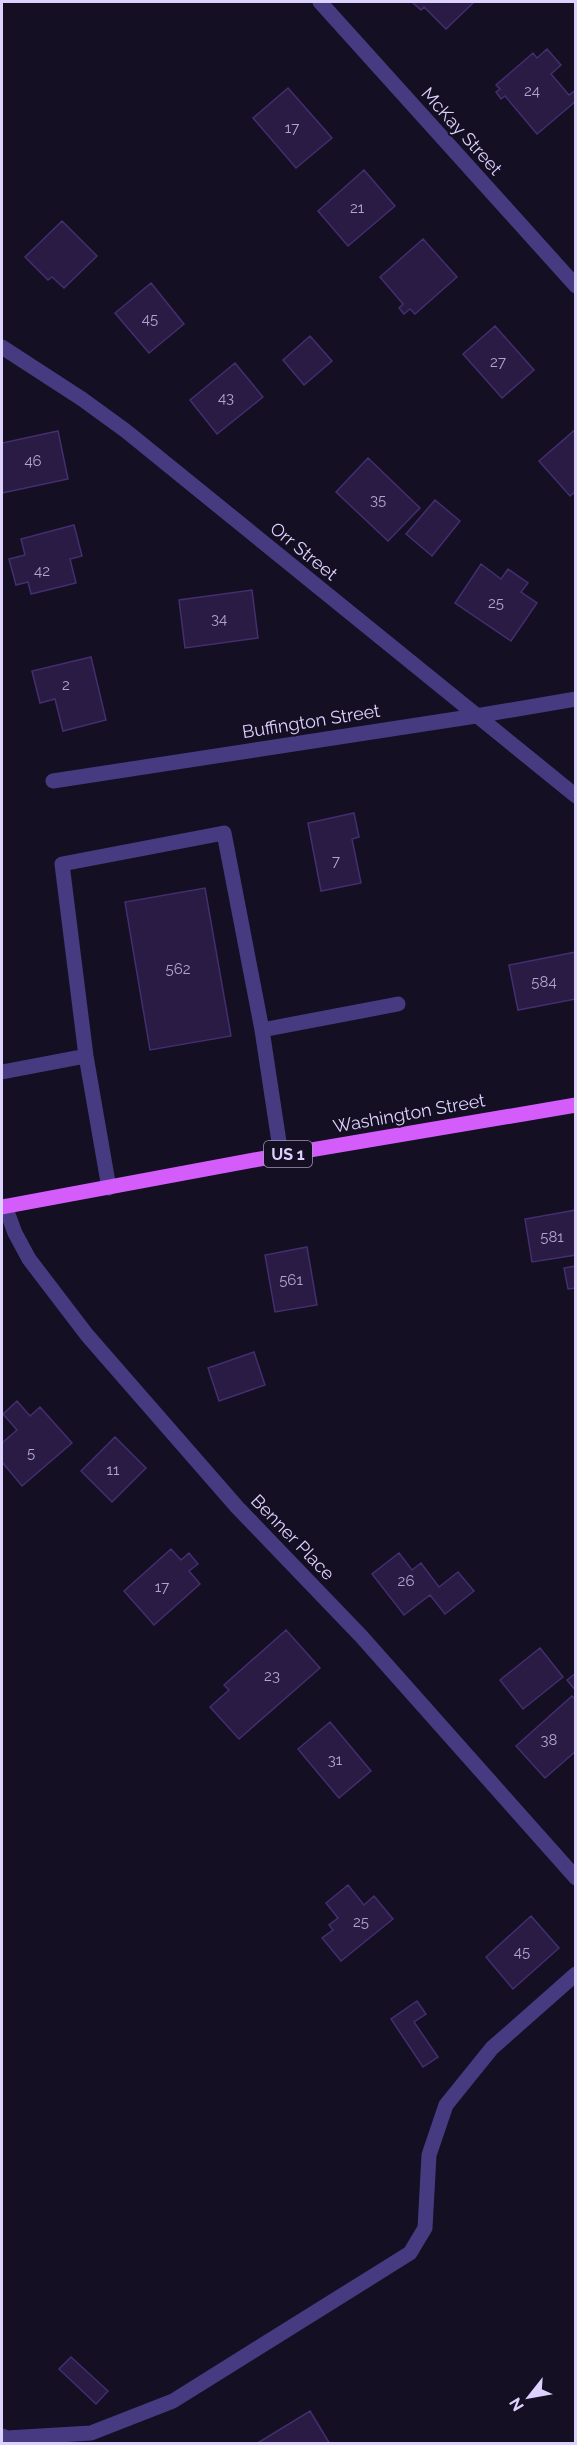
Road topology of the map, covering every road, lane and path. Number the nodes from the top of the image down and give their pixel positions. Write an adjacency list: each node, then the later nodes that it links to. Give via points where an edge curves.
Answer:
1 (320, 2): 2 (street, McKay Street)
2 (576, 286)
3 (2, 347): 5 (street, Orr Street, via 126,431)
4 (576, 699): 5 (street, Buffington Street)
5 (476, 716): 6 (street, Buffington Street); 7 (street, Orr Street)
6 (53, 781)
7 (576, 796)
8 (398, 1004): 9 (street)
9 (262, 1030): 10 (street, via 224,833 62,864); 13 (street)
10 (86, 1056): 11 (street); 14 (street)
11 (2, 1072)
12 (576, 1105): 13 (main road, Washington Street / US 1)
13 (281, 1155): 14 (main road, Washington Street / US 1)
14 (109, 1188): 15 (main road, Washington Street / US 1)
15 (3, 1206): 16 (street, Benner Place, via 29,1258 87,1335 237,1508 361,1636)
16 (576, 1878)
17 (576, 1974): 18 (street, via 492,2048 446,2105 429,2156 425,2228 410,2253 173,2401 90,2433)
18 (2, 2436)

